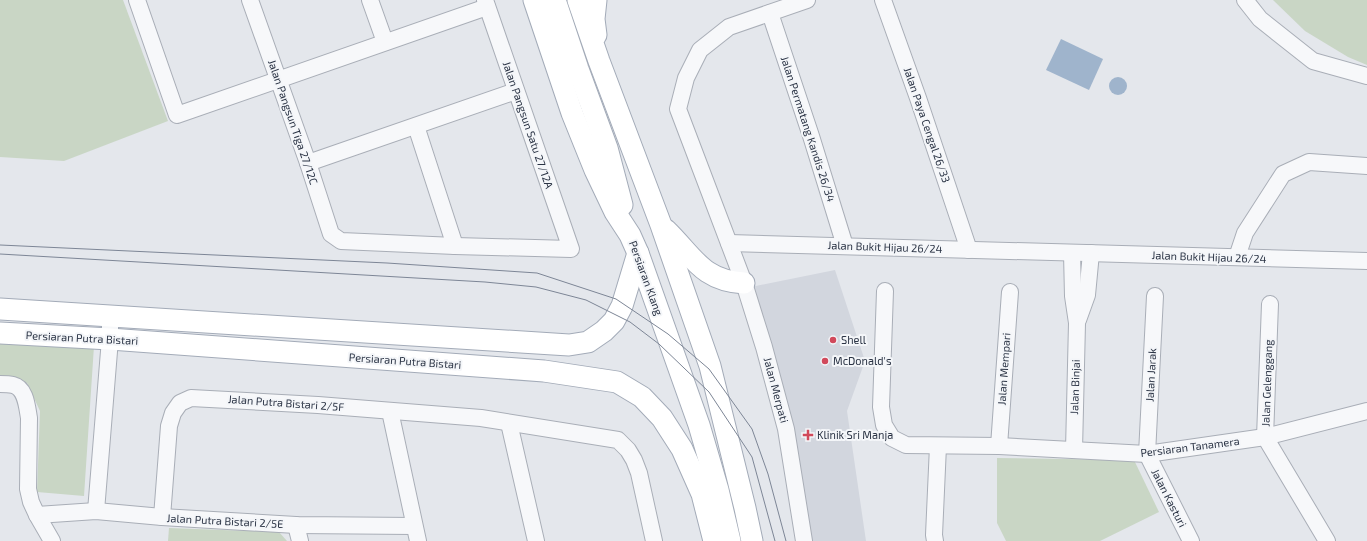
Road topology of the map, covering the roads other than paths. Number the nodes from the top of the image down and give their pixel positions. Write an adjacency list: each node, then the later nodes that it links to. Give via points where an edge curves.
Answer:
1 (137, 0): 16 (street, via 176,115)
2 (250, 0): 16 (street, Jalan Pangsun Tiga 27/12C)
3 (370, 0): 13 (street)
4 (534, 0): 23 (main road, Persiaran Klang, via 572,113 595,170)
5 (555, 0): 23 (main road, via 606,148)
6 (578, 0): 14 (main road)
7 (596, 0): 14 (main road, via 594,20)
8 (807, 0): 12 (street)
9 (883, 0): 26 (street, Jalan Paya Cengal 26/33)
10 (1245, 0): 15 (street, via 1260,19 1313,61)
11 (486, 4): 13 (street); 17 (street, Jalan Pangsun Satu 27/12A)
12 (770, 13): 22 (street, via 729,28 700,50 686,78 678,109); 25 (street, Jalan Permatang Kandis 26/34)
13 (385, 42): 16 (street)
14 (599, 61): 21 (main road)
15 (1367, 76)
16 (278, 80): 19 (street, Jalan Pangsun Tiga 27/12C)
17 (516, 91): 18 (street); 24 (street, Jalan Pangsun Satu 27/12A, via 571,249)
18 (416, 126): 19 (street); 24 (street)
19 (308, 163): 24 (street, Jalan Pangsun Tiga 27/12C, via 331,234 341,241)
20 (1367, 166): 29 (street, via 1309,162 1283,174 1245,233)
21 (661, 226): 31 (main road, via 705,271 723,280); 61 (main road, via 710,366)
22 (729, 243): 25 (street, Jalan Bukit Hijau 26/24); 31 (street, Jalan Merpati)
23 (634, 244): 37 (main road, Persiaran Putra Bistari, via 622,306 614,321 588,342 568,345); 60 (main road, Persiaran Klang, via 699,425)
24 (455, 246)
25 (845, 246): 26 (street, Jalan Bukit Hijau 26/24)
26 (969, 250): 27 (street, Jalan Bukit Hijau 26/24)
27 (1072, 253): 28 (street, Jalan Bukit Hijau 26/24); 38 (street, Jalan Binjai, via 1073,296)
28 (1091, 253): 29 (street, Jalan Bukit Hijau 26/24); 38 (street, Jalan Binjai, via 1087,294)
29 (1237, 257): 30 (street, Jalan Bukit Hijau 26/24)
30 (1367, 261)
31 (744, 283): 62 (street, Jalan Merpati, via 786,429)
32 (885, 291): 46 (street, Persiaran Tanamera, via 881,407 884,425 892,438 906,445)
33 (1010, 292): 47 (street, Jalan Mempari)
34 (1155, 296): 49 (street, Jalan Jarak)
35 (1270, 304): 45 (street, Jalan Gelenggang)
36 (0, 309): 37 (main road, Persiaran Putra Bistari)
37 (110, 317): 40 (street)
38 (1077, 324): 48 (street, Jalan Binjai)
39 (0, 333): 40 (main road, Persiaran Putra Bistari)
40 (110, 339): 50 (street); 59 (main road, Persiaran Putra Bistari, via 544,371 617,382 642,397 662,418 682,449 702,494)
41 (7, 384): 51 (street, via 20,388 27,406 28,489)
42 (390, 411): 44 (street, Jalan Putra Bistari 2/5F, via 481,418); 52 (street, Jalan Putra Bistari 2/5F, via 191,398 180,403 173,413 169,426); 54 (street)
43 (1367, 411): 45 (street, Persiaran Tanamera)
44 (509, 423): 57 (street); 58 (street, Jalan Putra Bistari 2/5F, via 618,440 628,450 639,473)
45 (1265, 437): 49 (street, Persiaran Tanamera); 65 (street, Jalan Gelenggang)
46 (938, 446): 47 (street, Persiaran Tanamera); 63 (street, via 934,535)
47 (998, 446): 48 (street, Persiaran Tanamera)
48 (1074, 450): 49 (street, Persiaran Tanamera)
49 (1147, 454): 64 (street, Jalan Kasturi)
50 (96, 511): 51 (street, Jalan Putra Bistari 2/5E); 52 (street, Jalan Putra Bistari 2/5E)
51 (37, 515): 55 (street)
52 (162, 517): 53 (street, Jalan Putra Bistari 2/5E)
53 (296, 525): 54 (street, Jalan Putra Bistari 2/5E); 56 (street)
54 (416, 533)
55 (52, 541)
56 (300, 541)
57 (536, 541)
58 (654, 541)
59 (714, 541)
60 (730, 541)
61 (752, 541)
62 (804, 541)
63 (936, 541)
64 (1191, 541)
65 (1327, 541)

